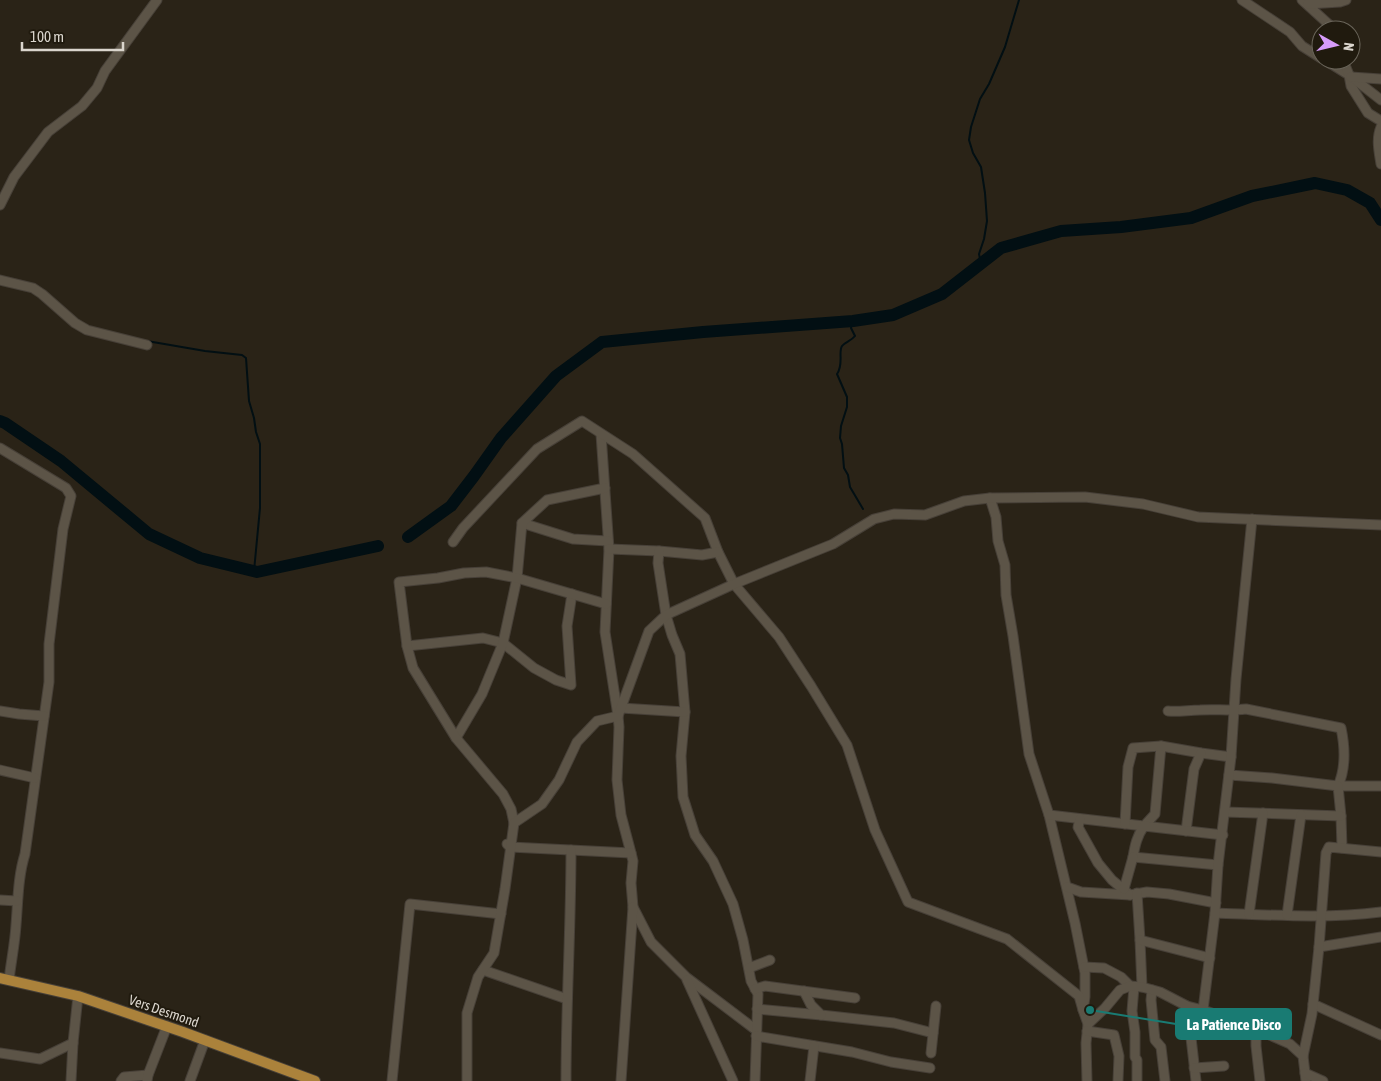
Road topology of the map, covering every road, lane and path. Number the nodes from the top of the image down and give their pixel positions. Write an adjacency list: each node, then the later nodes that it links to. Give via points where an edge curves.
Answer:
1 (157, 0): 15 (street, via 104,71 97,88 82,106 48,132 14,177)
2 (1242, 0): 6 (street, via 1290,32)
3 (1346, 0): 4 (street)
4 (1305, 2): 5 (street)
5 (1324, 20)
6 (1311, 52)
7 (1340, 70): 9 (street)
8 (1347, 70): 9 (street)
9 (1349, 76): 10 (street); 11 (street); 12 (street, via 1351,86 1368,113)
10 (1381, 79)
11 (1381, 100)
12 (1381, 121)
13 (1381, 127): 14 (street, via 1378,142)
14 (1381, 164)
15 (0, 205)
16 (0, 280): 17 (street, via 33,288 86,330)
17 (147, 345)
18 (601, 434): 20 (street); 25 (street, via 582,421 536,449); 28 (street, via 633,454 705,518)
19 (0, 448): 41 (street, via 66,488 71,496 63,529)
20 (605, 488): 23 (street, via 548,500); 26 (street)
21 (990, 498): 22 (street, via 1085,497 1144,504 1198,517); 30 (street, via 964,501 925,515 894,514 874,519 833,544); 53 (street, via 1005,565 1006,595 1029,754)
22 (1252, 519): 24 (street); 38 (street)
23 (522, 523): 26 (street, via 573,539); 29 (street)
24 (1381, 525)
25 (452, 542)
26 (609, 545): 27 (street); 32 (street)
27 (659, 551): 28 (street, via 702,555); 33 (street)
28 (718, 552): 30 (street)
29 (517, 578): 31 (street); 34 (street); 35 (street, via 486,572 399,582)
30 (734, 584): 33 (street); 102 (street, via 779,637 847,745 875,830 908,902 1007,938 1079,996)
31 (572, 594): 32 (street); 34 (street, via 567,626 571,685 534,668)
32 (606, 604): 39 (street, via 605,632)
33 (666, 615): 39 (street, via 649,631); 40 (street, via 680,654)
34 (503, 643): 35 (street, via 483,638); 42 (street, via 482,694)
35 (407, 646): 42 (street, via 413,668)
36 (0, 711): 41 (street)
37 (1168, 711): 38 (street)
38 (1234, 711): 45 (street); 49 (street, via 1246,708 1341,728 1343,774)
39 (620, 712): 40 (street); 57 (street, via 597,721 590,728 577,742 559,780 542,804); 65 (street, via 618,780 621,815)
40 (684, 712): 87 (street, via 683,797 695,835 713,861 733,904)
41 (44, 716): 48 (street)
42 (456, 738): 57 (street, via 503,794)
43 (1161, 746): 44 (street); 58 (street, via 1133,748 1128,767); 59 (street, via 1155,814)
44 (1201, 753): 45 (street); 60 (street, via 1194,769)
45 (1231, 758): 47 (street)
46 (0, 770): 48 (street)
47 (1229, 775): 49 (street); 51 (street)
48 (35, 778): 72 (street)
49 (1338, 786): 50 (street); 55 (street)
50 (1381, 786)
51 (1225, 812): 52 (street); 61 (street)
52 (1263, 814): 54 (street); 78 (street)
53 (1049, 815): 56 (street); 69 (street)
54 (1301, 815): 55 (street); 79 (street)
55 (1341, 816): 63 (street)
56 (1080, 819): 58 (street); 70 (street, via 1078,827 1098,863 1112,880)
57 (514, 823): 62 (street)
58 (1125, 824): 59 (street)
59 (1144, 826): 60 (street); 67 (street, via 1137,837)
60 (1186, 831): 61 (street)
61 (1223, 835): 68 (street)
62 (509, 846): 64 (street); 77 (street)
63 (1342, 848): 66 (street); 80 (street, via 1329,847 1326,853)
64 (570, 850): 65 (street); 97 (street)
65 (632, 852): 74 (street)
66 (1381, 852)
67 (1134, 857): 68 (street); 70 (street)
68 (1218, 865): 73 (street)
69 (1067, 887): 70 (street, via 1081,892); 86 (street)
70 (1130, 892): 73 (street, via 1169,894); 82 (street)
71 (0, 900): 72 (street)
72 (17, 902): 90 (street, via 16,925)
73 (1216, 903): 76 (street)
74 (633, 907): 89 (street, via 651,942); 131 (street)
75 (1381, 912): 80 (street)
76 (1215, 913): 78 (street); 84 (street)
77 (501, 914): 88 (street, via 494,953); 128 (street, via 410,904)
78 (1249, 914): 79 (street)
79 (1286, 915): 80 (street)
80 (1321, 917): 83 (street)
81 (1381, 937): 83 (street)
82 (1140, 940): 84 (street); 91 (street)
83 (1319, 947): 98 (street)
84 (1210, 958): 103 (street)
85 (770, 960): 87 (street)
86 (1084, 967): 91 (street, via 1104,968); 102 (street)
87 (749, 968): 92 (street)
88 (483, 970): 97 (street); 129 (street, via 467,1012)
89 (686, 977): 108 (street); 132 (street)
90 (4, 979): 95 (main road, Vers Desmond)
91 (1135, 987): 93 (street); 106 (street, via 1120,990); 118 (street, via 1132,1010)
92 (755, 989): 94 (street, via 764,986); 101 (street)
93 (1152, 990): 100 (street); 138 (street, via 1150,1000 1155,1040 1160,1047)
94 (804, 991): 96 (street); 104 (street)
95 (78, 996): 105 (main road, Vers Desmond); 112 (street)
96 (855, 998)
97 (567, 999): 130 (street)
98 (1313, 1004): 110 (street); 117 (street)
99 (936, 1006): 109 (street)
100 (1187, 1006): 103 (street); 121 (street, via 1186,1023 1193,1044)
101 (757, 1009): 104 (street); 108 (street)
102 (1083, 1010): 106 (street)
103 (1203, 1010): 107 (street)
104 (821, 1015): 109 (street, via 894,1023)
105 (167, 1026): 111 (main road, Vers Desmond); 123 (street)
106 (1087, 1028): 116 (street, via 1114,1035); 135 (street)
107 (1256, 1029): 117 (street, via 1290,1044); 140 (street)
108 (756, 1033): 113 (street); 133 (street)
109 (933, 1033): 115 (street)
110 (1381, 1035)
111 (205, 1040): 126 (street); 127 (main road, Vers Desmond)
112 (72, 1043): 114 (street, via 40,1059); 124 (street)
113 (814, 1046): 120 (street); 134 (street)
114 (0, 1053)
115 (931, 1054)
116 (1118, 1056): 118 (street); 136 (street)
117 (1303, 1056): 122 (street)
118 (1135, 1057): 137 (street)
119 (1224, 1066): 121 (street)
120 (930, 1068)
121 (1194, 1068): 139 (street)
122 (1305, 1077): 141 (street)
123 (148, 1078): 125 (street, via 124,1077)
124 (71, 1081)
125 (121, 1081)
126 (190, 1081)
127 (315, 1081)
128 (392, 1081)
129 (467, 1081)
130 (566, 1081)
131 (621, 1081)
132 (733, 1081)
133 (755, 1081)
134 (810, 1081)
135 (1087, 1081)
136 (1118, 1081)
137 (1137, 1081)
138 (1165, 1081)
139 (1196, 1081)
140 (1260, 1081)
141 (1323, 1081)

